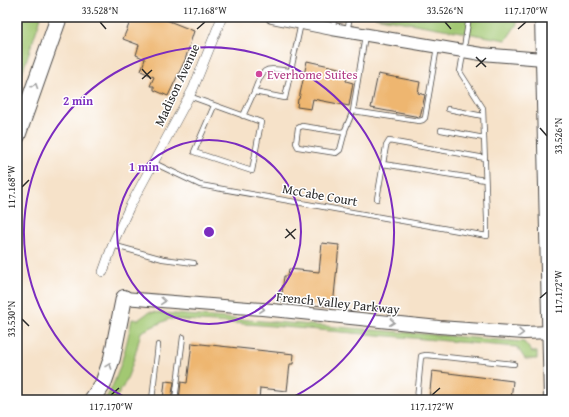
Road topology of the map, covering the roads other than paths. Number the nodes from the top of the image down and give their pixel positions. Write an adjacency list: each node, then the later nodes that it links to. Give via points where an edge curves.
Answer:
1 (59, 17): 25 (highway, one-way to 1)
2 (222, 17): 17 (street, Madison Avenue)
3 (272, 17): 8 (main road)
4 (334, 17): 9 (lane)
5 (350, 17): 10 (lane)
6 (469, 17): 13 (lane)
7 (542, 17): 14 (main road)
8 (301, 23): 9 (main road); 15 (lane)
9 (332, 29): 10 (main road)
10 (347, 32): 11 (main road)
11 (365, 35): 12 (main road); 20 (lane)
12 (437, 47): 13 (main road); 20 (lane, via 423,120)
13 (464, 51): 14 (main road); 22 (lane, via 460,72 483,108)
14 (543, 59): 36 (main road)
15 (290, 71): 16 (lane, via 268,69 261,74); 16 (lane, via 285,98)
16 (254, 92): 21 (lane)
17 (189, 96): 18 (lane); 28 (street, Madison Avenue)
18 (214, 106): 21 (lane); 21 (lane, via 194,152 252,170 261,122)
19 (448, 109): 22 (lane)
20 (353, 111): 24 (lane)
21 (243, 116)
22 (483, 116): 26 (lane)
23 (441, 130): 26 (lane)
24 (345, 131): 24 (lane, via 340,150 336,153 298,147 296,143 298,128 302,126)
25 (17, 136)
26 (484, 138): 27 (lane)
27 (485, 158): 29 (lane, via 389,141); 30 (lane)
28 (154, 163): 30 (lane, McCabe Court, via 200,185 486,236); 32 (street, Madison Avenue)
29 (383, 164): 30 (lane); 31 (lane)
30 (486, 180)
31 (377, 199)
32 (112, 245): 33 (lane, via 163,259); 34 (street, Madison Avenue)
33 (194, 263)
34 (103, 272)
35 (124, 298): 36 (main road, French Valley Parkway, one-way to 36, via 439,327 524,333); 40 (highway, one-way to 35, via 103,384 112,358)
36 (550, 332): 44 (main road)
37 (183, 337): 42 (lane)
38 (158, 345): 41 (lane)
39 (514, 364): 43 (lane, via 421,356)
40 (92, 400)
41 (152, 400)
42 (175, 400)
43 (417, 400)
44 (551, 400)

